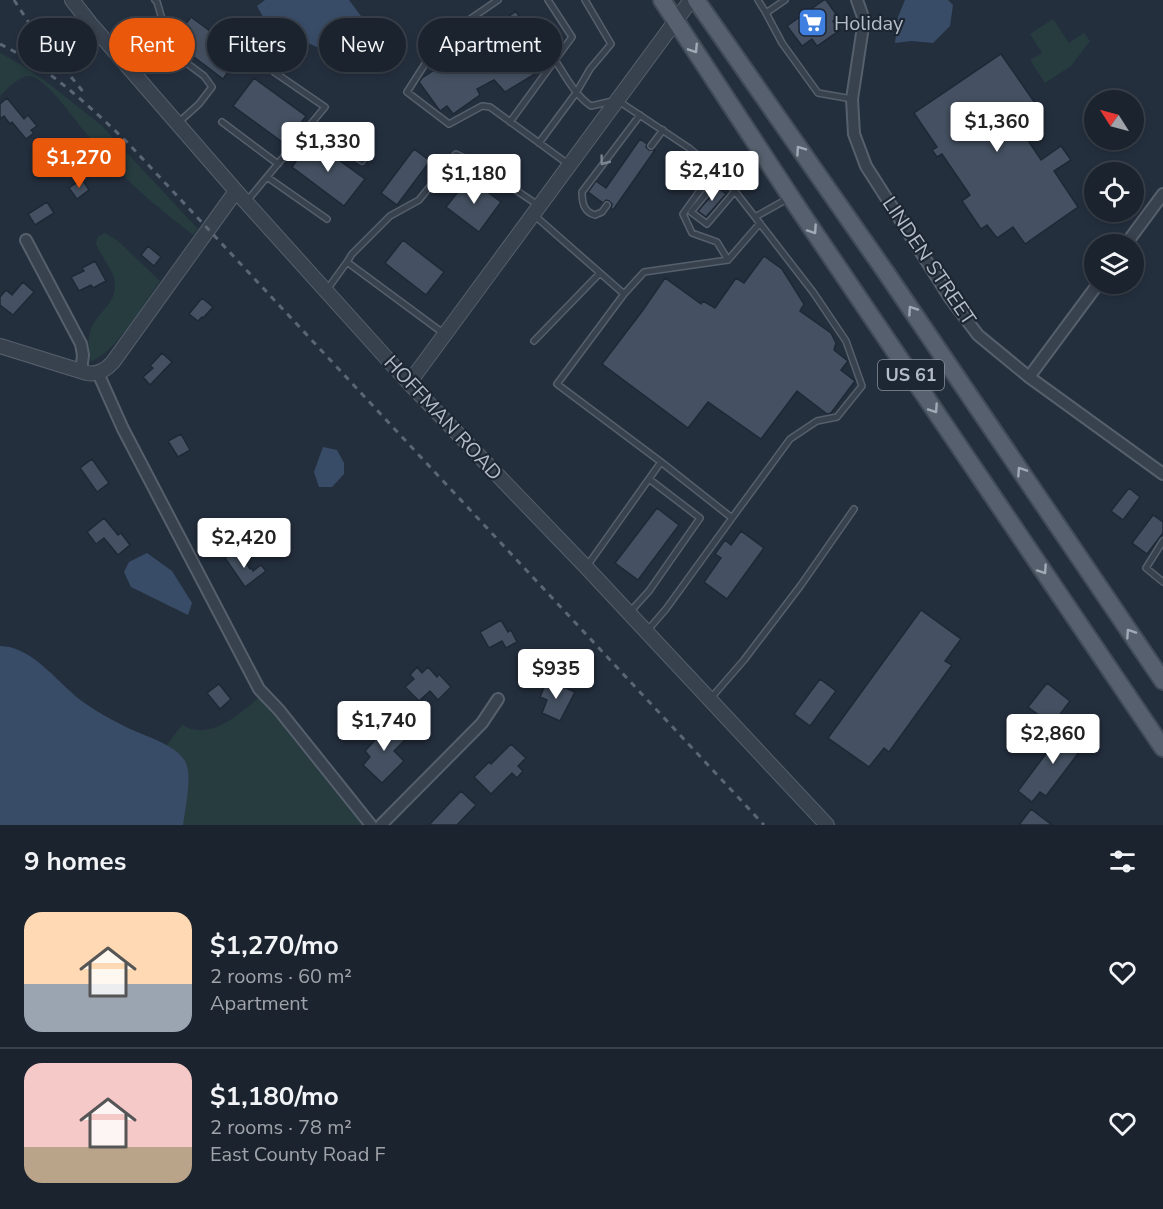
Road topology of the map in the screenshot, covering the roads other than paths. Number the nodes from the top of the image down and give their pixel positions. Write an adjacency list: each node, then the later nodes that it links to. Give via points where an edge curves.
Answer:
1 (72, 0): 26 (street, HOFFMAN ROAD)
2 (155, 0): 26 (lane, via 165,47 204,76 212,87)
3 (498, 0): 25 (lane, via 441,39 407,92 449,124 483,106)
4 (548, 0): 13 (lane)
5 (585, 0): 20 (lane, via 612,44)
6 (662, 0): 14 (main road, US 61)
7 (691, 0): 14 (street)
8 (696, 0): 71 (main road, US 61, one-way to 8)
9 (758, 0): 12 (lane)
10 (785, 0): 12 (lane)
11 (857, 0): 21 (street, LINDEN STREET, via 864,20)
12 (766, 12): 21 (lane, via 782,43 818,93)
13 (560, 18)
14 (676, 21): 22 (street); 39 (main road, US 61, one-way to 39)
15 (562, 22): 16 (lane, via 572,37)
16 (562, 51)
17 (562, 71): 20 (lane)
18 (274, 72): 27 (lane, via 325,107)
19 (546, 72): 25 (lane)
20 (576, 93): 22 (lane, via 591,106); 29 (lane)
21 (852, 99): 59 (street, LINDEN STREET, via 854,134 866,166 950,298 978,335)
22 (617, 100): 23 (lane); 34 (street)
23 (640, 115): 28 (lane); 41 (lane, one-way to 41, via 582,192 582,204 589,213 595,215)
24 (222, 122): 33 (lane)
25 (510, 122): 29 (lane)
26 (177, 123): 36 (street, HOFFMAN ROAD)
27 (310, 124): 31 (lane); 33 (lane)
28 (663, 130): 30 (lane); 32 (lane)
29 (539, 144): 34 (lane)
30 (651, 146)
31 (362, 162)
32 (706, 162): 37 (lane); 37 (lane, via 710,189 690,212 707,224); 48 (lane, via 701,189 683,214 692,232 717,242)
33 (278, 164): 35 (lane)
34 (569, 165): 42 (street)
35 (267, 177): 40 (lane); 44 (lane)
36 (236, 191): 40 (street, HOFFMAN ROAD); 58 (street, via 113,362)
37 (735, 191): 43 (lane)
38 (1163, 194): 46 (street)
39 (791, 197): 43 (lane); 74 (main road, US 61, one-way to 74)
40 (246, 202): 51 (street, HOFFMAN ROAD)
41 (607, 206)
42 (536, 210): 49 (lane, via 477,164 456,154 419,200 390,216); 50 (lane); 54 (street)
43 (755, 217): 45 (lane)
44 (327, 219)
45 (760, 223): 48 (lane); 65 (lane, via 846,341 862,386 837,417 817,421 790,439)
46 (1133, 234)
47 (26, 240): 57 (street, via 81,344)
48 (728, 260): 52 (lane, via 644,272)
49 (347, 262): 51 (lane); 54 (lane)
50 (600, 273): 52 (lane); 55 (lane)
51 (326, 291): 60 (street, HOFFMAN ROAD)
52 (624, 294): 61 (lane, via 557,384)
53 (1091, 294): 59 (street)
54 (444, 334): 60 (street)
55 (534, 341)
56 (0, 345): 57 (street)
57 (81, 372): 58 (street)
58 (98, 373): 75 (street, via 123,429 259,689)
59 (1029, 377): 62 (street, LINDEN STREET)
60 (408, 383): 67 (street, HOFFMAN ROAD)
61 (661, 462): 63 (lane); 65 (lane)
62 (1163, 474)
63 (649, 479): 67 (lane); 69 (lane, via 700,518)
64 (854, 509): 73 (lane, via 801,585)
65 (732, 518): 70 (lane)
66 (1163, 541): 68 (lane, via 1146,568)
67 (586, 567): 69 (street, HOFFMAN ROAD)
68 (1163, 582)
69 (629, 613): 70 (street, HOFFMAN ROAD)
70 (647, 632): 73 (street, HOFFMAN ROAD)
71 (1163, 681)
72 (498, 699): 76 (street, via 482,723)
73 (710, 699): 77 (street, HOFFMAN ROAD)
74 (1163, 748)
75 (371, 825)
76 (381, 825)
77 (827, 825)

